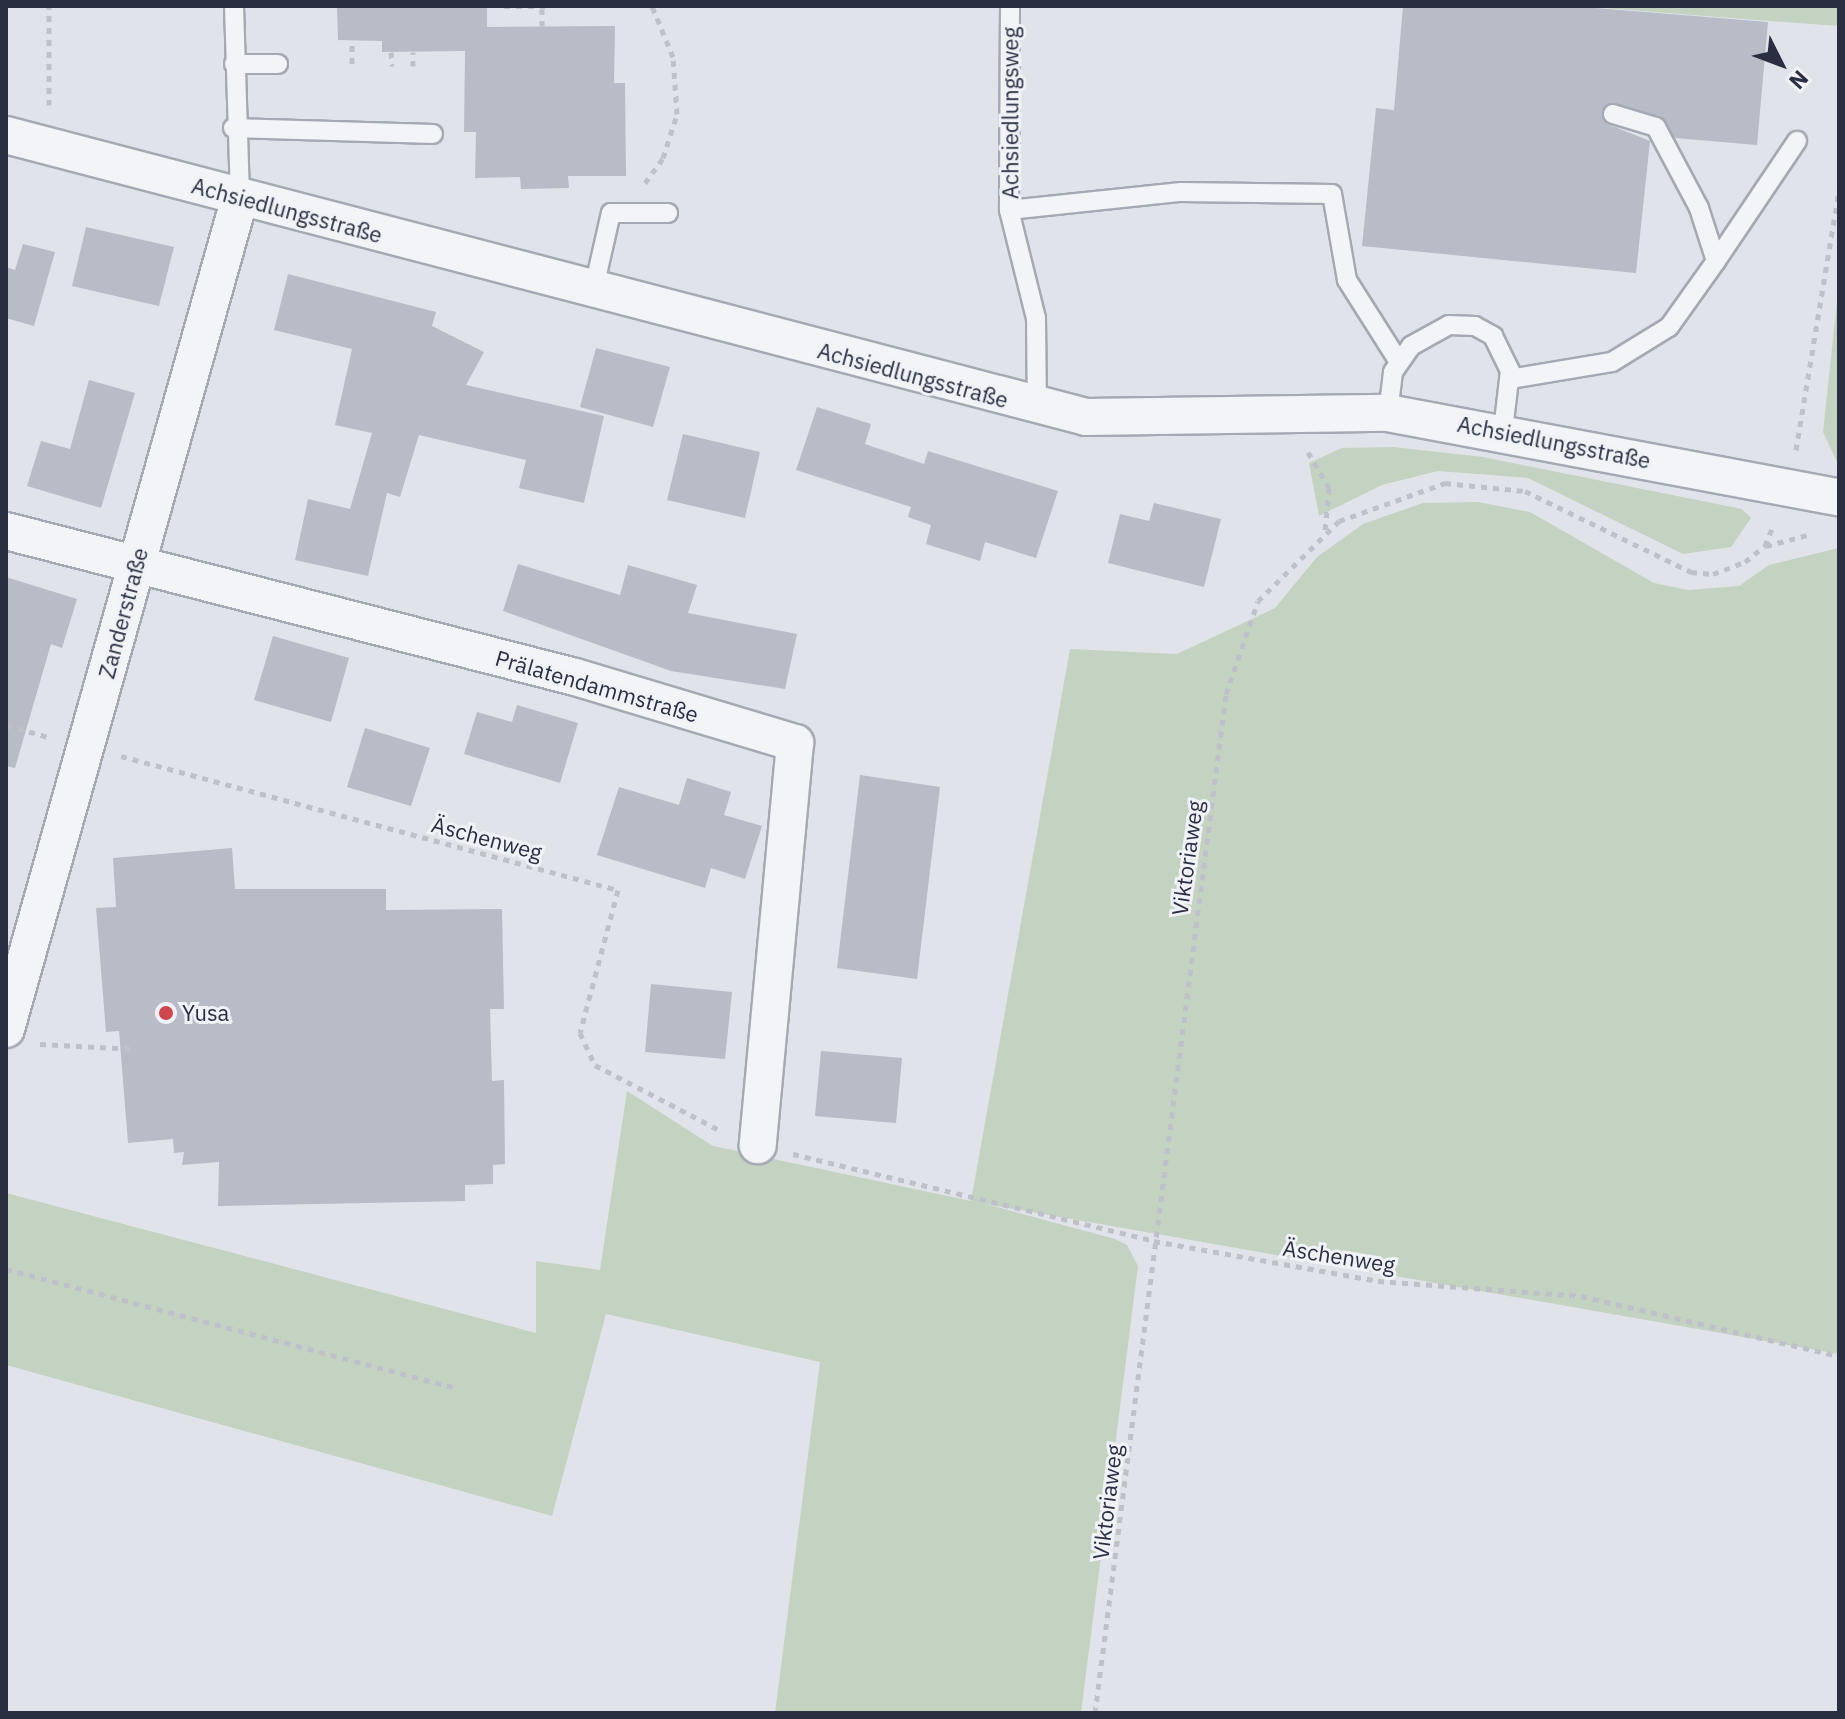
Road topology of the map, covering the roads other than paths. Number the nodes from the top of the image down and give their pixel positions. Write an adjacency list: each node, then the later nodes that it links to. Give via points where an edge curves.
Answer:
1 (234, 6): 3 (lane)
2 (1010, 6): 11 (lane, Achsiedlungsweg)
3 (234, 64): 4 (lane); 6 (lane)
4 (278, 64)
5 (1613, 114): 13 (lane, via 1656,127 1699,208)
6 (233, 128): 7 (lane); 10 (lane)
7 (433, 134)
8 (6, 135): 10 (street, Achsiedlungsstraße)
9 (1797, 141): 13 (lane)
10 (240, 197): 14 (street, Achsiedlungsstraße); 22 (street, Zanderstraße)
11 (1009, 210): 15 (lane, via 1181,192 1332,194 1347,280); 17 (lane, Achsiedlungsweg, via 1036,318)
12 (668, 213): 14 (lane, via 611,213)
13 (1716, 261): 16 (lane, via 1669,327 1612,362)
14 (593, 292): 17 (street, Achsiedlungsstraße)
15 (1399, 362): 16 (lane, via 1427,333 1475,326 1505,353); 18 (lane)
16 (1510, 379): 19 (lane)
17 (1037, 407): 18 (street, Achsiedlungsstraße, via 1134,419)
18 (1388, 413): 19 (street, Achsiedlungsstraße)
19 (1503, 431): 20 (street, Achsiedlungsstraße)
20 (1833, 514)
21 (6, 531): 22 (street, Prälatendammstraße)
22 (135, 568): 23 (street, Zanderstraße); 24 (street, Prälatendammstraße, via 575,677 795,743)
23 (18, 1035)
24 (758, 1145)

